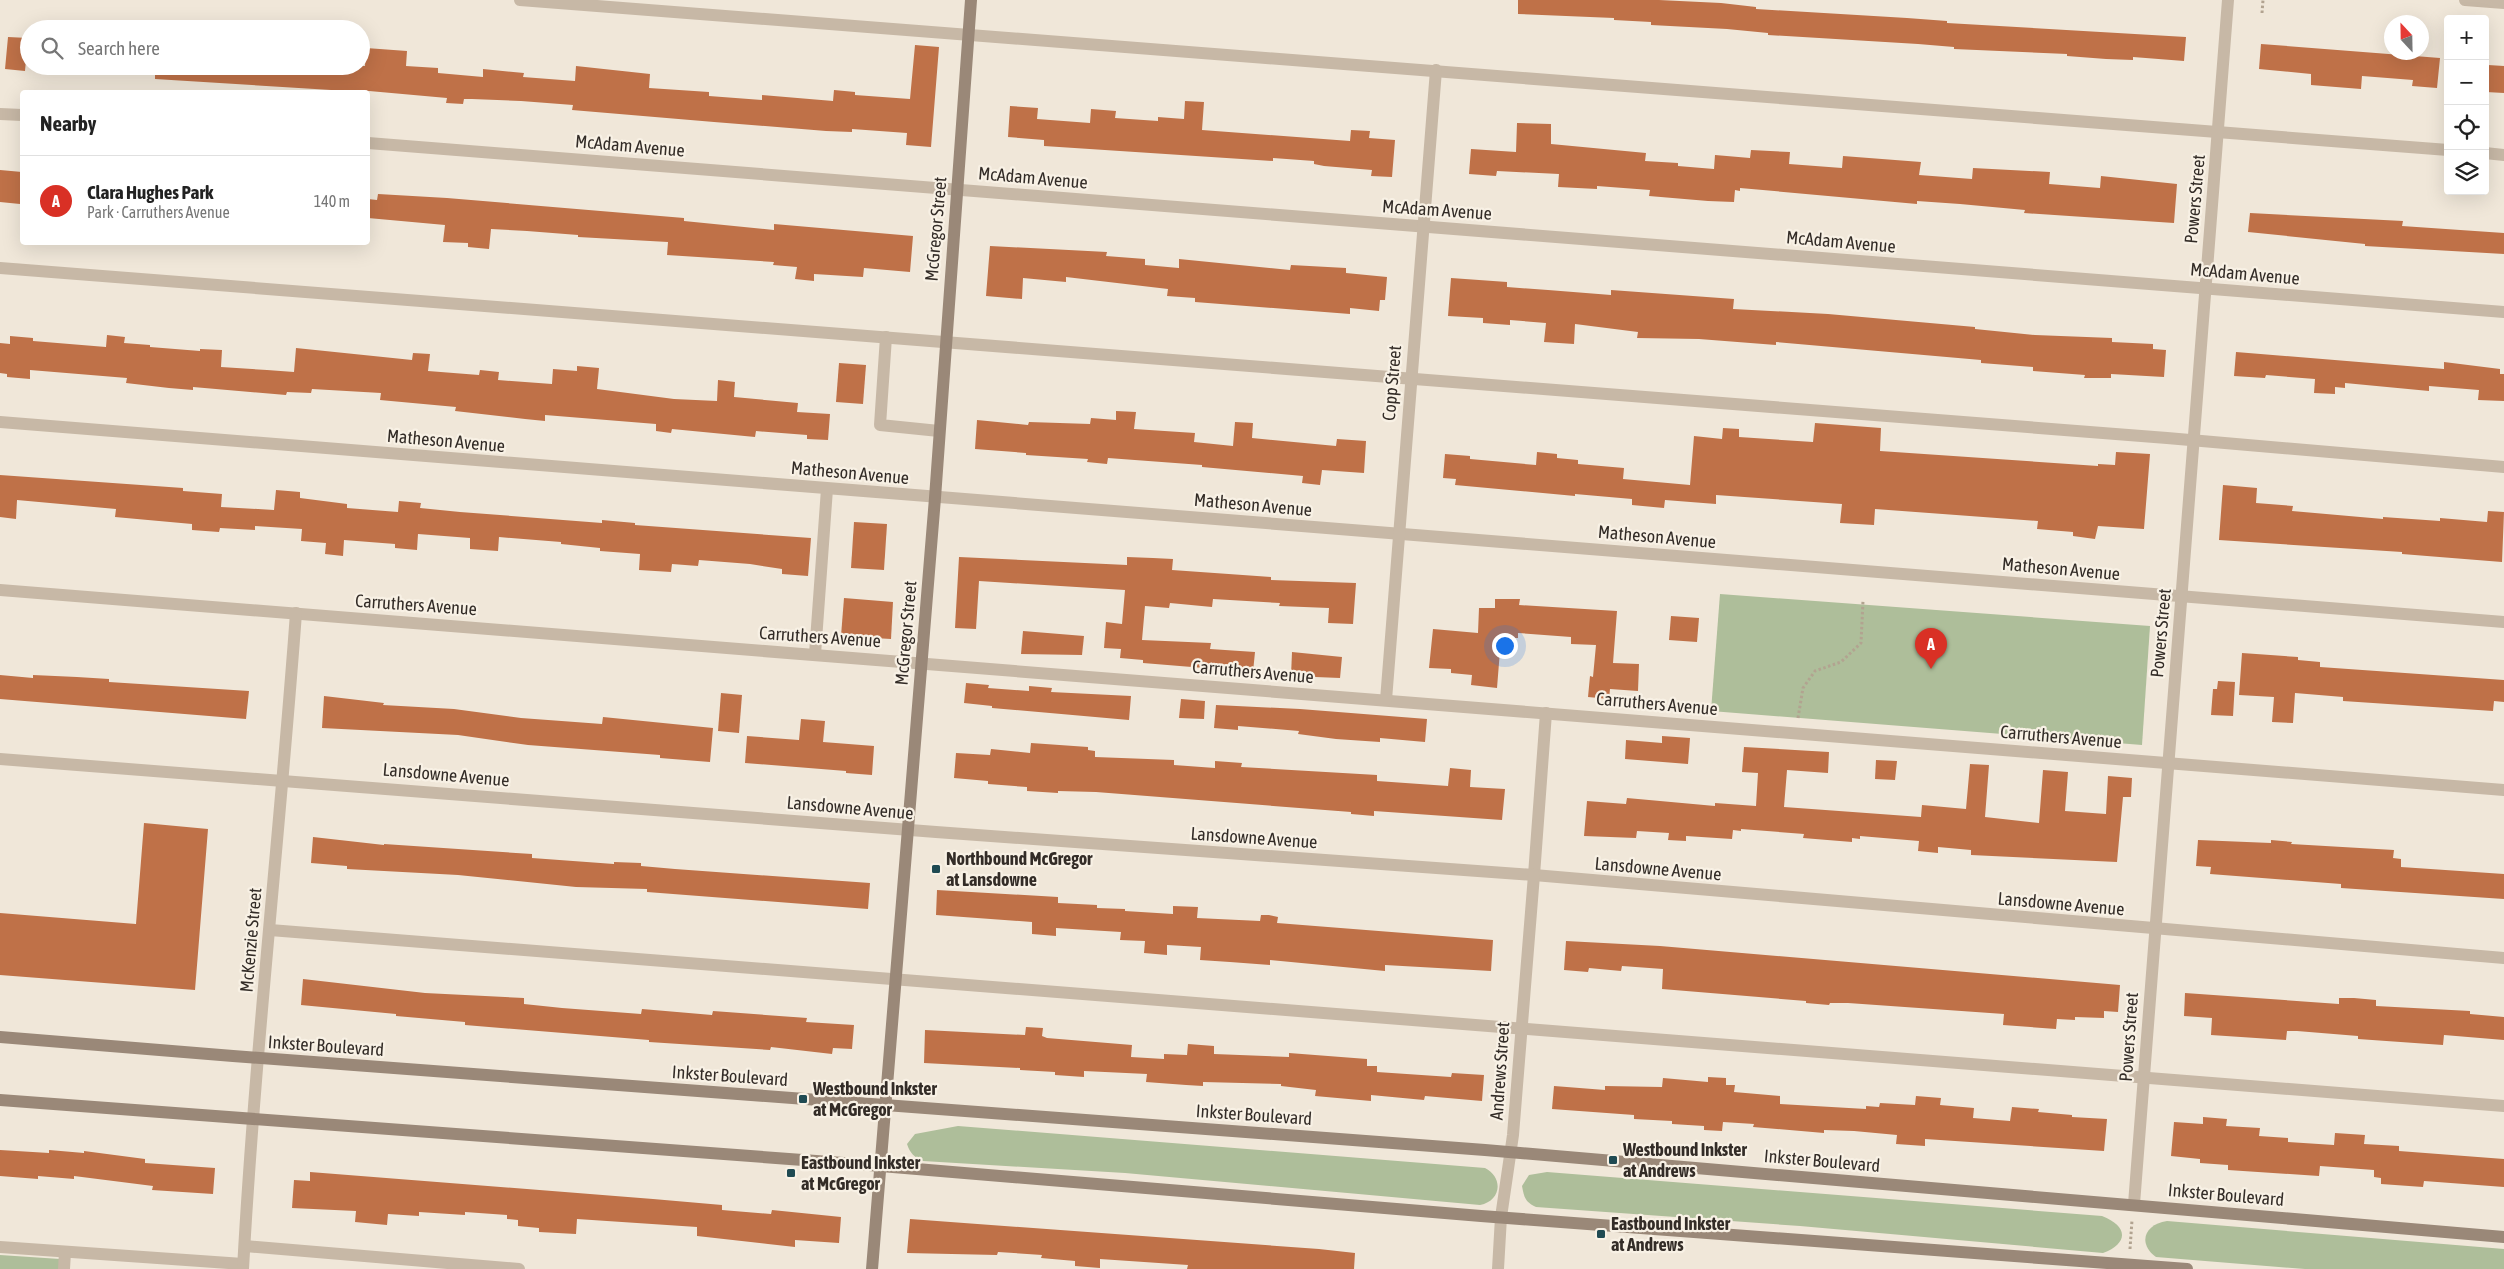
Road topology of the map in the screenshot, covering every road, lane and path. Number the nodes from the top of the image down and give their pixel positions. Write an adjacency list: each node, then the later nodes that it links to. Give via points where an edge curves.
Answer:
1 (520, 0): 8 (street)
2 (971, 0): 8 (main road, McGregor Street)
3 (2228, 0): 12 (street, Powers Street)
4 (2263, 0): 7 (path)
5 (2465, 0): 6 (street)
6 (2504, 3)
7 (2262, 12)
8 (968, 36): 9 (street); 17 (main road, McGregor Street)
9 (1436, 70): 12 (street); 18 (street, Copp Street)
10 (0, 114): 11 (street)
11 (20, 115)
12 (2218, 131): 14 (street); 20 (street, Powers Street)
13 (370, 143): 17 (street, McAdam Avenue)
14 (2444, 150)
15 (2489, 153): 16 (street)
16 (2504, 155)
17 (957, 189): 18 (street, McAdam Avenue); 23 (main road, McGregor Street)
18 (1423, 226): 20 (street, McAdam Avenue); 24 (street, Copp Street)
19 (0, 268): 22 (street)
20 (2206, 288): 21 (street, McAdam Avenue); 27 (street, Powers Street)
21 (2504, 312)
22 (886, 337): 23 (street); 26 (street, via 880,425)
23 (945, 342): 24 (street); 26 (main road, McGregor Street)
24 (1410, 379): 27 (street); 31 (street, Copp Street)
25 (0, 422): 29 (street, Matheson Avenue)
26 (939, 431): 30 (main road, McGregor Street)
27 (2194, 440): 28 (street); 33 (street, Powers Street)
28 (2504, 467)
29 (827, 489): 30 (street, Matheson Avenue); 37 (street)
30 (935, 498): 31 (street, Matheson Avenue); 38 (main road, McGregor Street)
31 (1397, 534): 33 (street, Matheson Avenue); 39 (street, Copp Street)
32 (0, 590): 35 (street, Carruthers Avenue)
33 (2182, 596): 36 (street, Matheson Avenue); 43 (street, Powers Street)
34 (1863, 600): 41 (path, via 1861,643 1841,662 1815,671 1803,688)
35 (296, 614): 37 (street, Carruthers Avenue); 44 (street, McKenzie Street)
36 (2504, 622)
37 (815, 654): 38 (street, Carruthers Avenue)
38 (921, 662): 39 (street, Carruthers Avenue); 46 (main road, McGregor Street)
39 (1386, 700): 40 (street, Carruthers Avenue)
40 (1546, 713): 43 (street, Carruthers Avenue); 47 (street, Andrews Street)
41 (1798, 720)
42 (0, 758): 44 (street, Lansdowne Avenue)
43 (2168, 764): 45 (street, Carruthers Avenue); 49 (street, Powers Street)
44 (283, 780): 46 (street, Lansdowne Avenue); 48 (street, McKenzie Street)
45 (2504, 790)
46 (907, 830): 47 (street, Lansdowne Avenue); 51 (main road, McGregor Street)
47 (1534, 875): 49 (street, Lansdowne Avenue); 52 (street, Andrews Street)
48 (270, 930): 51 (street); 54 (street, McKenzie Street)
49 (2155, 930): 50 (street, Lansdowne Avenue); 55 (street, Powers Street)
50 (2504, 958)
51 (894, 979): 52 (street); 57 (main road, McGregor Street)
52 (1520, 1030): 55 (street); 60 (street, Andrews Street)
53 (0, 1037): 54 (main road, Inkster Boulevard)
54 (258, 1058): 57 (main road, Inkster Boulevard); 59 (street, McKenzie Street)
55 (2144, 1078): 58 (street); 62 (street, Powers Street)
56 (0, 1100): 59 (main road)
57 (884, 1106): 60 (main road, Inkster Boulevard); 61 (main road, McGregor Street)
58 (2504, 1106)
59 (254, 1120): 61 (main road); 65 (street, McKenzie Street)
60 (1511, 1152): 62 (main road, Inkster Boulevard); 63 (street, Andrews Street)
61 (879, 1166): 63 (main road); 72 (main road, McGregor Street)
62 (2134, 1204): 64 (main road, Inkster Boulevard); 69 (path)
63 (1501, 1217): 69 (main road); 73 (street, Andrews Street)
64 (2504, 1237)
65 (245, 1246): 68 (street, McKenzie Street); 71 (street)
66 (0, 1247): 67 (street)
67 (66, 1252): 68 (street); 70 (street)
68 (243, 1267)
69 (2129, 1267): 74 (main road)
70 (64, 1269)
71 (519, 1269)
72 (872, 1269)
73 (1498, 1269)
74 (2188, 1269)

